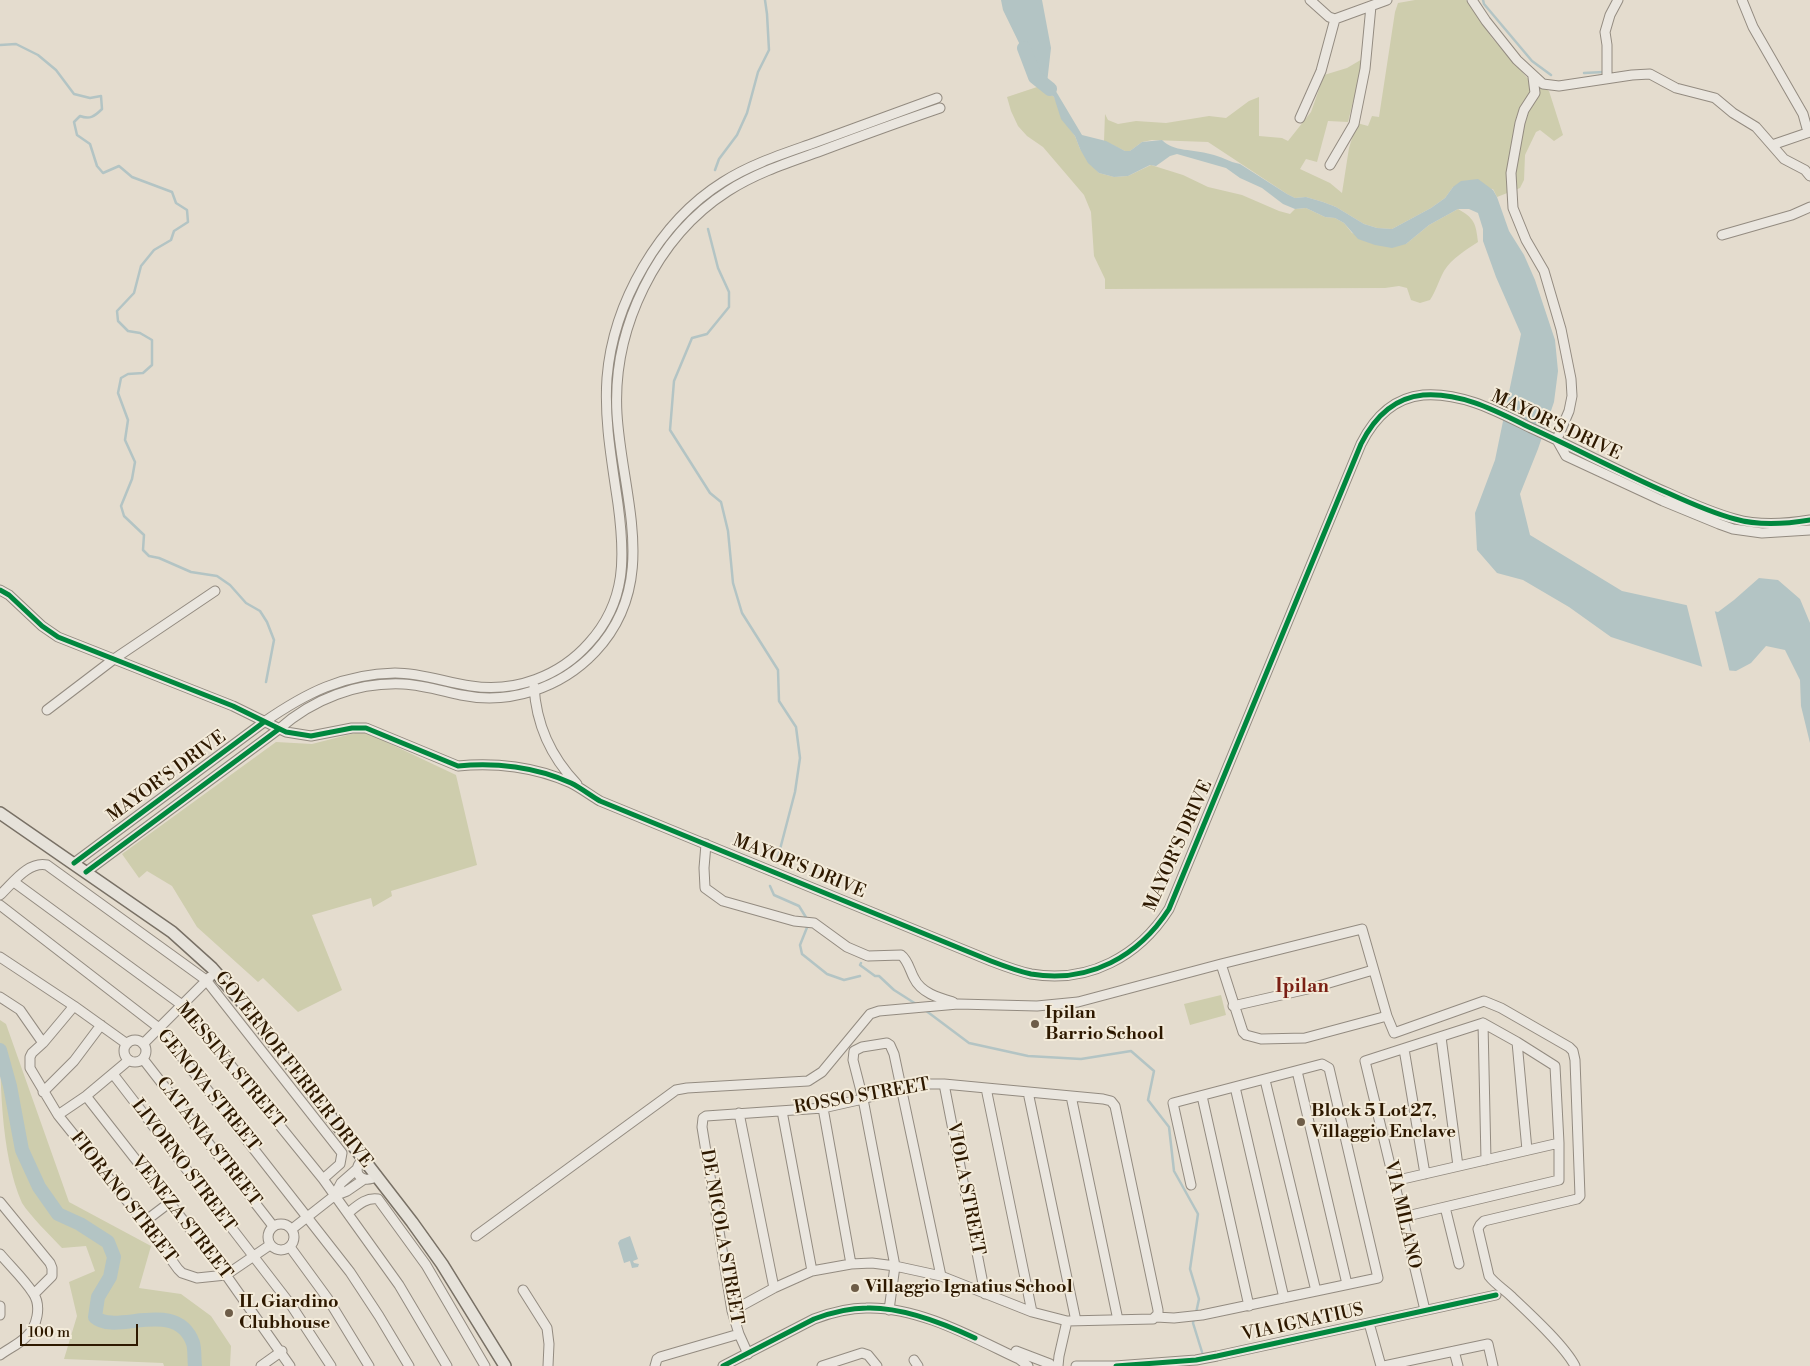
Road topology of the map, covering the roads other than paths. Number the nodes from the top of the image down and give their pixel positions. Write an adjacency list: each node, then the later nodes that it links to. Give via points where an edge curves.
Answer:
1 (1310, 0): 7 (street)
2 (1388, 0): 6 (street)
3 (1472, 0): 8 (street, via 1517,60)
4 (1618, 0): 9 (street, via 1605,32)
5 (1742, 0): 13 (street, via 1753,28 1803,114)
6 (1371, 6): 7 (street); 15 (street, via 1365,69 1354,124)
7 (1335, 19): 12 (street, via 1321,71)
8 (1534, 77): 9 (street, via 1549,86); 19 (street, via 1535,93 1520,122 1511,173 1513,208 1544,271 1571,379 1569,411)
9 (1607, 78): 14 (street, via 1650,74 1676,88 1715,98 1756,127)
10 (937, 98): 26 (street, via 735,174 696,202 648,258 625,302 607,377 607,419 623,550 619,587 597,634 557,669)
11 (940, 108): 27 (street, via 746,181 717,198 696,216 659,261 631,316 618,378 617,418 634,546 627,600 613,629 588,659 566,677)
12 (1300, 118)
13 (1809, 132): 14 (street)
14 (1772, 145): 16 (street, via 1784,159)
15 (1330, 165)
16 (1810, 176)
17 (1810, 207): 18 (street)
18 (1722, 235)
19 (1553, 438): 20 (street, MAYOR'S DRIVE); 33 (street, MAYOR'S DRIVE, via 1486,407 1445,396 1413,397 1395,404 1371,426 1176,894 1160,923 1124,956 1098,968 1070,974 1019,971)
20 (1707, 515): 21 (street, MAYOR'S DRIVE, via 1749,522); 22 (street, MAYOR'S DRIVE, via 1733,529 1748,532)
21 (1810, 520)
22 (1810, 530)
23 (0, 590): 25 (street, via 54,634)
24 (215, 591): 25 (street)
25 (114, 659): 28 (street); 29 (street, via 233,706)
26 (534, 681): 27 (street); 29 (street, via 490,687 412,674 357,677 308,694)
27 (534, 690): 30 (street, via 510,696 479,697 410,685 382,684 346,691 323,700); 31 (street, via 551,750)
28 (47, 710)
29 (264, 722): 30 (street, MAYOR'S DRIVE); 34 (street, MAYOR'S DRIVE)
30 (279, 729): 31 (street, MAYOR'S DRIVE, via 311,736 366,728 458,766 491,764 523,768); 35 (street, MAYOR'S DRIVE)
31 (580, 788): 33 (street, MAYOR'S DRIVE, via 600,801)
32 (0, 813): 34 (main road, GOVERNOR FERRER DRIVE)
33 (706, 844): 45 (street, via 706,888 717,898 794,921 814,923 848,947 868,956 901,955 921,988)
34 (74, 863): 35 (main road, GOVERNOR FERRER DRIVE)
35 (86, 872): 42 (main road, GOVERNOR FERRER DRIVE, via 172,932)
36 (14, 882): 37 (street); 43 (street, via 30,867 47,865); 46 (street, MESSINA STREET)
37 (0, 895)
38 (0, 905): 52 (street, GENOVA STREET)
39 (0, 957): 47 (street)
40 (1221, 964): 41 (street, via 1362,929); 45 (street, via 1078,1002 1037,1006); 48 (street)
41 (1373, 970): 48 (street); 49 (street)
42 (216, 971): 43 (street); 81 (main road, GOVERNOR FERRER DRIVE)
43 (206, 980): 46 (street); 87 (street, via 342,1153 340,1164)
44 (0, 997): 55 (street, via 20,1010)
45 (958, 1004): 101 (street, via 870,1014 822,1072 808,1081 676,1090)
46 (182, 1005): 52 (street); 87 (street, MESSINA STREET)
47 (74, 1006): 51 (street); 55 (street, FIORANO STREET)
48 (1233, 1006): 49 (street, via 1243,1032 1260,1039 1305,1038)
49 (1387, 1016): 158 (street, via 1394,1033 1484,1001 1573,1051 1580,1196 1484,1221 1478,1229 1489,1276 1544,1329)
50 (1482, 1023): 53 (street); 54 (street); 82 (street)
51 (101, 1026): 56 (street); 68 (street, via 74,1061)
52 (159, 1028): 57 (street); 96 (street, GENOVA STREET)
53 (1441, 1037): 58 (street); 83 (street)
54 (1517, 1042): 79 (street, via 1555,1066); 80 (street)
55 (43, 1043): 68 (street, FIORANO STREET, via 32,1052 29,1063)
56 (127, 1044): 57 (street, via 137,1041); 60 (street, via 125,1054)
57 (143, 1044): 59 (street, via 146,1050)
58 (1404, 1049): 85 (street); 89 (street, VIA MILANO, via 1366,1061)
59 (144, 1059): 60 (street); 99 (street, CATANIA STREET)
60 (129, 1060): 62 (street)
61 (1297, 1071): 63 (street); 112 (street); 112 (street, via 1322,1064 1329,1068 1332,1077 1378,1278)
62 (113, 1074): 70 (street); 105 (street, LIVORNO STREET)
63 (1265, 1080): 66 (street); 115 (street)
64 (944, 1084): 65 (street, ROSSO STREET); 67 (street, ROSSO STREET); 117 (street, VIOLA STREET)
65 (902, 1087): 73 (street, ROSSO STREET); 73 (street, via 890,1045 862,1046 854,1051 852,1057); 111 (street)
66 (1235, 1087): 72 (street); 119 (street)
67 (986, 1088): 69 (street, ROSSO STREET); 125 (street)
68 (43, 1092): 77 (street, FIORANO STREET)
69 (1028, 1092): 71 (street, ROSSO STREET); 129 (street)
70 (86, 1096): 77 (street); 93 (street, VENEZA STREET)
71 (1071, 1096): 127 (street, ROSSO STREET, via 1111,1101 1115,1106 1158,1310); 128 (street)
72 (1202, 1096): 90 (street, via 1173,1103); 121 (street)
73 (863, 1099): 74 (street, ROSSO STREET); 108 (street)
74 (823, 1108): 75 (street, ROSSO STREET); 106 (street)
75 (782, 1111): 76 (street, ROSSO STREET); 109 (street)
76 (739, 1113): 78 (street, ROSSO STREET, via 710,1114); 113 (street)
77 (58, 1115): 98 (street, FIORANO STREET)
78 (703, 1118): 124 (street, DE NICOLA STREET)
79 (1559, 1143): 80 (street); 94 (street, via 1559,1180)
80 (1527, 1150): 82 (street)
81 (364, 1159): 84 (street); 86 (main road, GOVERNOR FERRER DRIVE)
82 (1486, 1160): 83 (street)
83 (1458, 1166): 85 (street)
84 (357, 1169): 88 (street); 91 (street, via 341,1183)
85 (1425, 1174): 89 (street)
86 (377, 1176): 88 (street); 147 (main road, GOVERNOR FERRER DRIVE, via 442,1264)
87 (323, 1179): 91 (street, MESSINA STREET)
88 (363, 1180): 91 (street)
89 (1394, 1181): 97 (street, VIA MILANO)
90 (1191, 1185)
91 (334, 1196): 95 (street, MESSINA STREET); 96 (street)
92 (0, 1202): 116 (street, via 52,1268 52,1276)
93 (169, 1203): 98 (street); 110 (street, VENEZA STREET)
94 (1445, 1207): 97 (street); 107 (street)
95 (348, 1213): 145 (street, MESSINA STREET, via 399,1284); 146 (street, via 366,1200 378,1199 426,1265)
96 (307, 1217): 100 (street); 144 (street, GENOVA STREET, via 350,1272)
97 (1402, 1217): 123 (street, VIA MILANO)
98 (144, 1222): 110 (street, FIORANO STREET, via 182,1273 196,1278)
99 (273, 1226): 100 (street, via 283,1223); 102 (street, via 267,1235)
100 (292, 1229): 103 (street, via 294,1238)
101 (476, 1236)
102 (270, 1245): 103 (street, via 280,1250); 105 (street, FIORANO STREET)
103 (290, 1247): 143 (street, via 328,1299)
104 (0, 1254): 116 (street)
105 (253, 1257): 110 (street, FIORANO STREET); 142 (street, LIVORNO STREET, via 291,1305)
106 (850, 1264): 108 (street); 109 (street)
107 (1459, 1264)
108 (895, 1266): 111 (street); 122 (street)
109 (812, 1271): 113 (street)
110 (226, 1275): 133 (street, VENEZA STREET)
111 (941, 1276): 117 (street)
112 (1347, 1284): 115 (street)
113 (774, 1288): 124 (street)
114 (523, 1290): 148 (street, via 547,1328)
115 (1316, 1292): 119 (street)
116 (34, 1294): 136 (street, via 37,1315 32,1330 26,1338)
117 (985, 1294): 125 (street)
118 (1496, 1295): 123 (street, VIA IGNATIUS)
119 (1284, 1298): 121 (street)
120 (0, 1306): 126 (street)
121 (1249, 1306): 127 (street, via 1202,1315)
122 (889, 1310): 132 (street, via 935,1322); 135 (street, via 867,1308 828,1314)
123 (1425, 1310): 130 (street, VIA IGNATIUS)
124 (732, 1311): 131 (street, DE NICOLA STREET)
125 (1032, 1312): 129 (street)
126 (0, 1315)
127 (1156, 1317): 128 (street)
128 (1118, 1320): 129 (street)
129 (1072, 1321): 139 (street, via 1059,1356)
130 (1369, 1323): 154 (street, VIA IGNATIUS, via 1196,1360); 155 (street)
131 (738, 1334): 135 (street, DE NICOLA STREET); 149 (street, via 660,1357)
132 (975, 1338): 139 (street); 152 (street)
133 (282, 1351): 140 (street); 141 (street, VENEZA STREET)
134 (1454, 1351): 137 (street); 156 (street); 157 (street, via 1488,1344)
135 (748, 1354): 150 (street)
136 (0, 1355)
137 (1418, 1362): 155 (street)
138 (872, 1364): 151 (street, via 868,1355 862,1354)
139 (1052, 1365)
140 (261, 1366)
141 (290, 1366)
142 (331, 1366)
143 (369, 1366)
144 (409, 1366)
145 (447, 1366)
146 (485, 1366)
147 (505, 1366)
148 (548, 1366)
149 (655, 1366)
150 (723, 1366)
151 (822, 1366)
152 (1028, 1366)
153 (1076, 1366): 154 (street, VIA IGNATIUS)
154 (1115, 1366)
155 (1382, 1366)
156 (1458, 1366)
157 (1493, 1366)
158 (1575, 1366)

